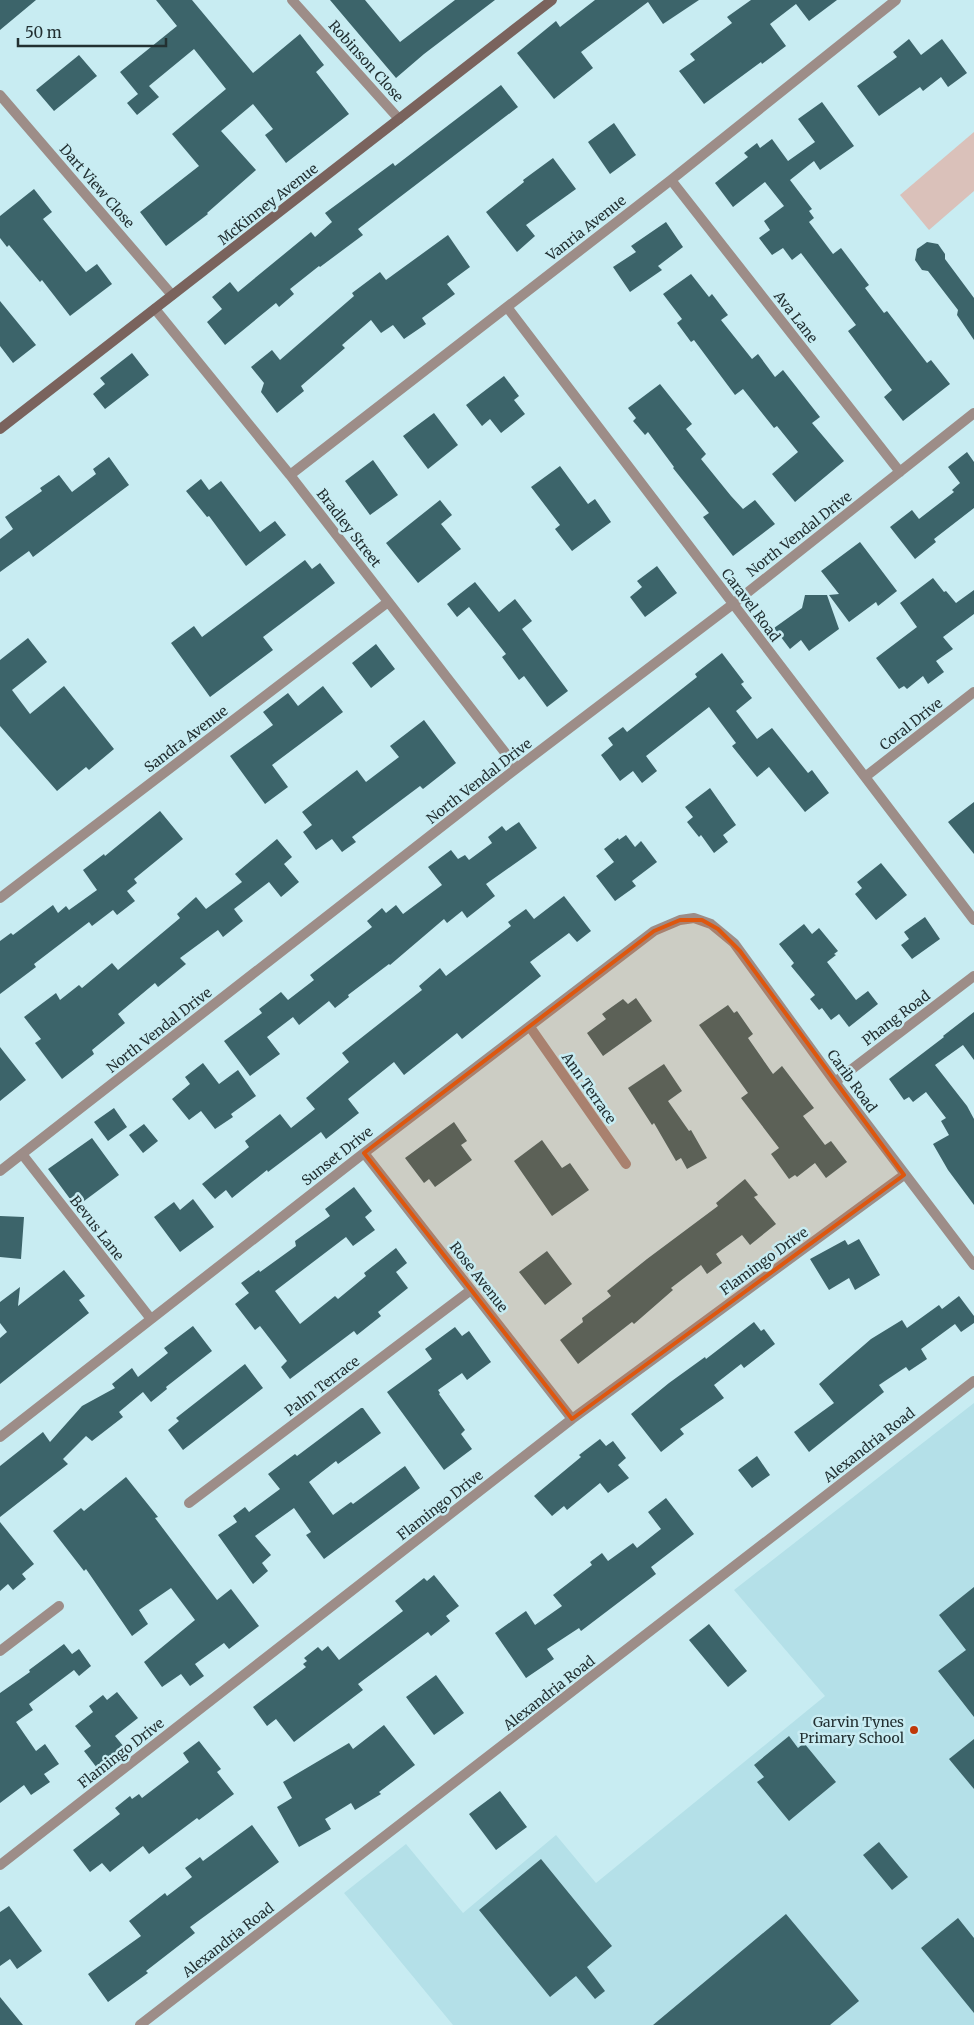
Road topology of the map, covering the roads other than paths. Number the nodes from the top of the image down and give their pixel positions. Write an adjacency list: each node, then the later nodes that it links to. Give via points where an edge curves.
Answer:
1 (292, 0): 5 (street, Robinson Close)
2 (552, 0): 5 (street, McKinney Avenue)
3 (896, 0): 6 (street, Vanria Avenue)
4 (0, 95): 7 (street, Dart View Close)
5 (400, 119): 7 (street, McKinney Avenue)
6 (671, 180): 8 (street, Vanria Avenue); 12 (street, Ava Lane)
7 (172, 295): 9 (street, McKinney Avenue)
8 (507, 307): 13 (street, Vanria Avenue); 15 (street, Caravel Road)
9 (155, 309): 11 (street, McKinney Avenue); 13 (street, Bradley Street)
10 (974, 413): 12 (street, North Vendal Drive)
11 (0, 429)
12 (900, 472): 15 (street, North Vendal Drive)
13 (290, 475): 14 (street, Bradley Street)
14 (388, 602): 17 (street, Bradley Street); 19 (street, Sandra Avenue)
15 (733, 604): 17 (street, North Vendal Drive); 18 (street, Caravel Road)
16 (974, 692): 18 (street, Coral Drive)
17 (517, 768): 26 (street, North Vendal Drive)
18 (865, 777): 21 (street, Caravel Road)
19 (0, 898)
20 (702, 920): 23 (street, Sunset Drive, via 688,918 654,931); 24 (street, Carib Road, via 734,943)
21 (974, 920)
22 (974, 976): 24 (street, Phang Road)
23 (530, 1027): 25 (street, Sunset Drive); 27 (street, Ann Terrace)
24 (835, 1082): 29 (street, Carib Road)
25 (364, 1153): 31 (street, Rose Avenue); 32 (street, Sunset Drive)
26 (22, 1154): 28 (street, North Vendal Drive); 32 (street, Bevus Lane)
27 (626, 1164)
28 (0, 1171)
29 (904, 1175): 30 (street, Carib Road); 34 (street, Flamingo Drive)
30 (974, 1265)
31 (471, 1290): 34 (street, Rose Avenue); 36 (street, Palm Terrace)
32 (151, 1319): 35 (street, Sunset Drive)
33 (974, 1381): 40 (street, Alexandria Road)
34 (572, 1419): 39 (street, Flamingo Drive)
35 (0, 1438)
36 (189, 1503)
37 (59, 1606): 38 (street)
38 (0, 1651)
39 (0, 1865)
40 (140, 2025)

